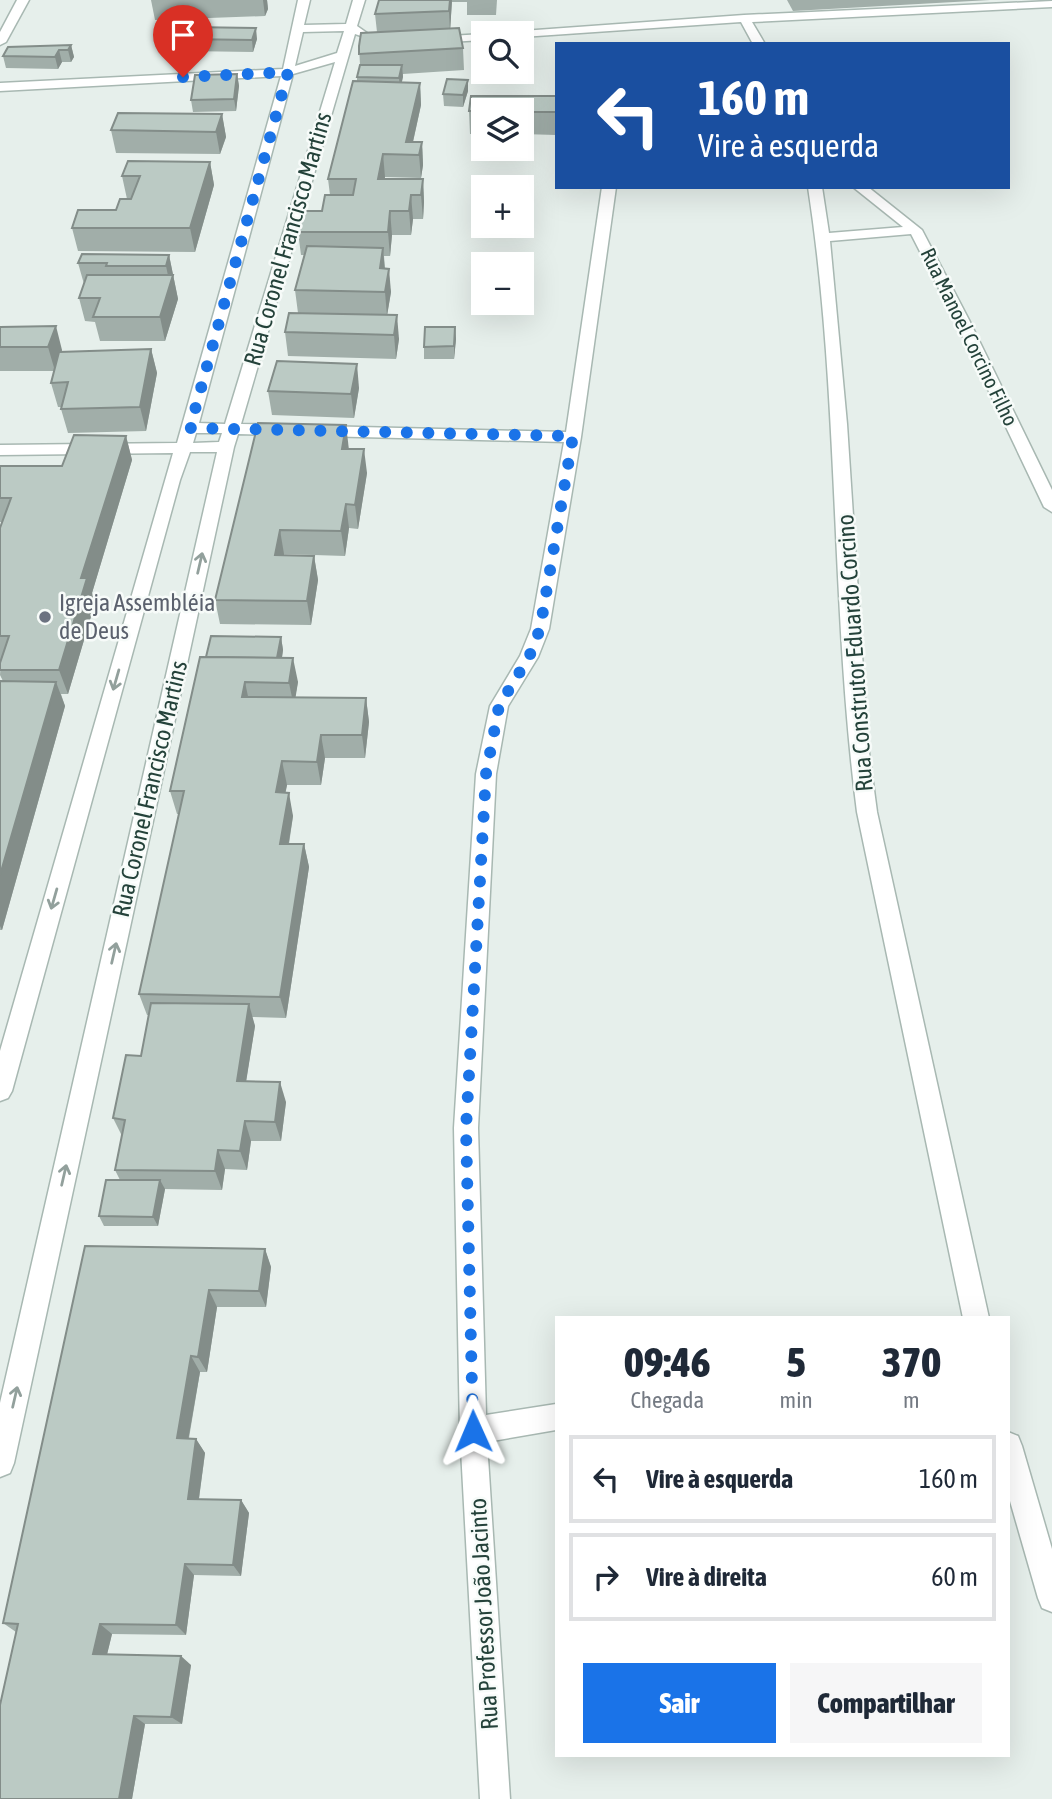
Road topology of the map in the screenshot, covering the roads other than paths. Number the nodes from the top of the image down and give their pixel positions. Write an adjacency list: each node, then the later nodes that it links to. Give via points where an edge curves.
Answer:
1 (23, 0): 13 (street)
2 (304, 0): 8 (street, Rua Coronel Francisco Martins)
3 (359, 0): 6 (street, Rua Coronel Francisco Martins)
4 (1052, 4): 5 (street, via 770,13)
5 (744, 18): 7 (street); 15 (street)
6 (349, 27): 8 (street); 10 (street); 16 (street, Rua Coronel Francisco Martins)
7 (615, 28): 9 (street); 14 (street)
8 (297, 29): 17 (street, Rua Coronel Francisco Martins)
9 (534, 33)
10 (370, 37)
11 (471, 38): 12 (street)
12 (419, 41)
13 (0, 42)
14 (614, 42)
15 (758, 42)
16 (341, 56): 17 (street); 26 (street, Rua Coronel Francisco Martins)
17 (288, 72): 18 (street); 24 (street, Rua Coronel Francisco Martins)
18 (0, 87)
19 (609, 189): 25 (street, Rua Professor João Jacinto)
20 (815, 189): 23 (street, Rua Construtor Eduardo Corcino)
21 (862, 189): 22 (street, Rua Manoel Corcino Filho)
22 (915, 230): 23 (street); 29 (street, Rua Manoel Corcino Filho)
23 (823, 237): 31 (street, Rua Construtor Eduardo Corcino, via 859,758 898,965)
24 (190, 428): 26 (street); 27 (street, Rua Coronel Francisco Martins)
25 (573, 436): 26 (street); 33 (street, Rua Professor João Jacinto, via 540,629 499,706 486,774 466,1128)
26 (229, 438): 27 (street); 35 (street, Rua Coronel Francisco Martins, one-way to 26)
27 (183, 447): 28 (street); 30 (street, Rua Coronel Francisco Martins, one-way to 30)
28 (0, 450)
29 (1052, 507)
30 (0, 1091)
31 (976, 1316)
32 (555, 1417): 33 (street)
33 (473, 1431): 37 (street, Rua Professor João Jacinto)
34 (1010, 1453): 36 (street)
35 (0, 1463)
36 (1052, 1598)
37 (495, 1799)

